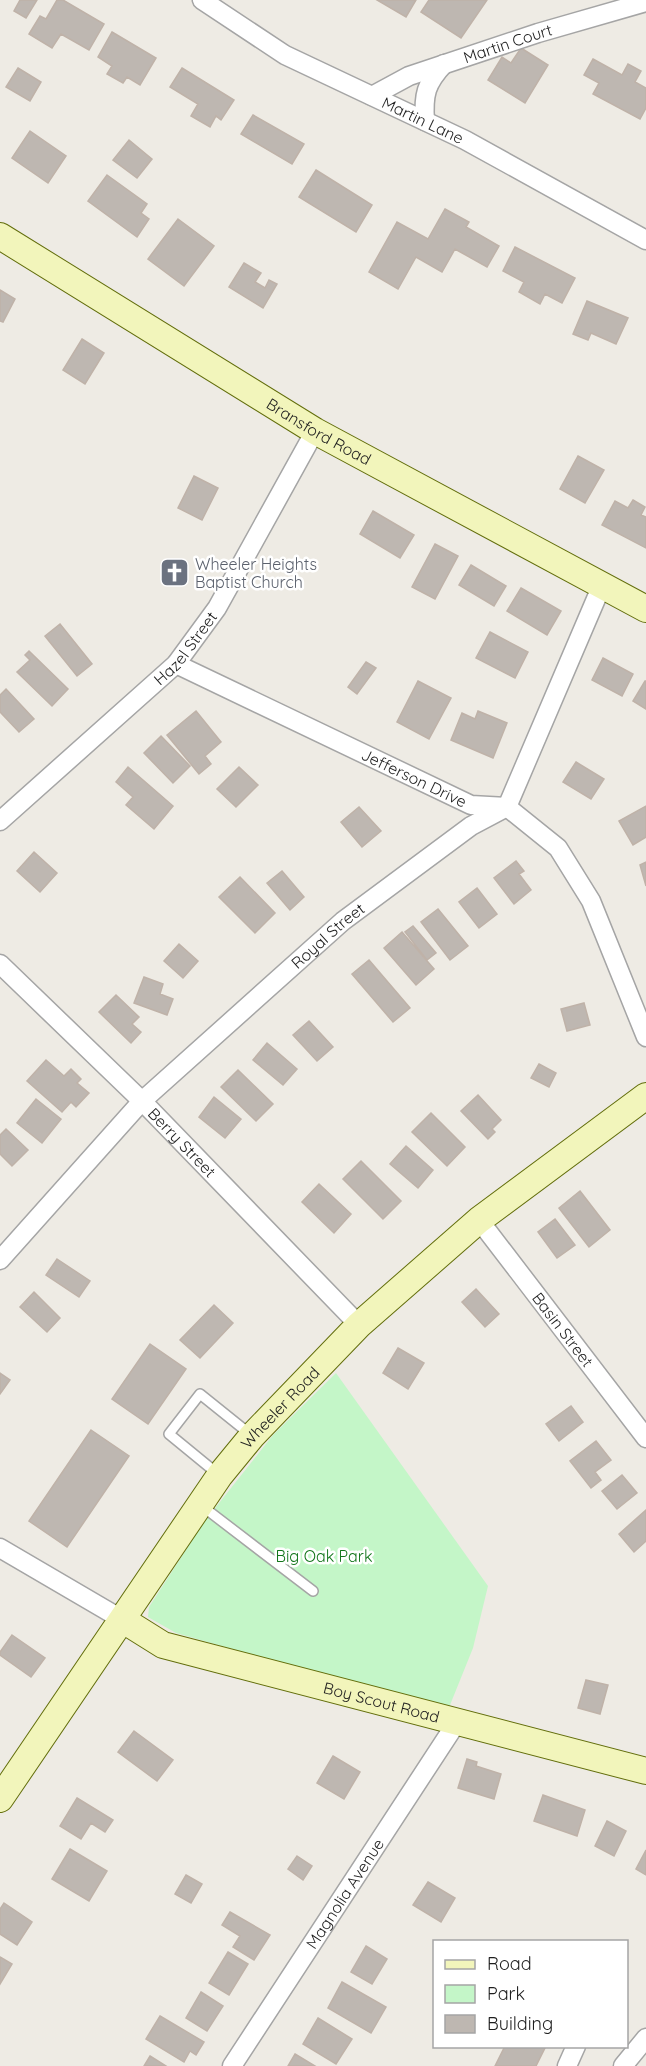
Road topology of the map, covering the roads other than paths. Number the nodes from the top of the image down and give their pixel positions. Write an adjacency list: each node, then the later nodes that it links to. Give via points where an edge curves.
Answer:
1 (202, 0): 4 (street, Martin Lane, via 285,55)
2 (646, 2): 3 (street, Martin Court)
3 (444, 64): 4 (street, Martin Court, via 409,76); 5 (street, via 428,84 423,100)
4 (372, 96): 5 (street, Martin Lane)
5 (424, 121): 7 (street, Martin Lane)
6 (0, 236): 8 (street, Bransford Road)
7 (646, 240)
8 (315, 431): 9 (street, Bransford Road); 11 (street, Hazel Street, via 217,608)
9 (602, 585): 10 (street, Bransford Road); 12 (street)
10 (646, 609)
11 (176, 664): 12 (street, Jefferson Drive, via 471,805); 13 (street, Hazel Street)
12 (507, 807): 15 (street, via 558,848 591,900); 17 (street, Royal Street, via 471,826 343,921)
13 (0, 821)
14 (0, 964): 17 (street, Berry Street)
15 (646, 1037)
16 (646, 1096): 18 (street, Wheeler Road)
17 (142, 1101): 19 (street, Royal Street); 20 (street, Berry Street)
18 (479, 1220): 20 (street, Wheeler Road); 22 (street, Basin Street)
19 (0, 1260)
20 (359, 1325): 21 (street, Wheeler Road)
21 (252, 1436): 23 (street, Wheeler Road); 23 (lane, via 200,1394 169,1434)
22 (646, 1438)
23 (220, 1475): 24 (street, Wheeler Road)
24 (201, 1504): 26 (lane); 27 (street, Wheeler Road)
25 (0, 1548): 27 (street)
26 (313, 1591)
27 (123, 1620): 28 (street, Boy Scout Road, via 163,1645); 30 (street, Wheeler Road)
28 (457, 1722): 29 (street, Boy Scout Road); 33 (street, Magnolia Avenue)
29 (646, 1771)
30 (0, 1799)
31 (646, 2038): 35 (street)
32 (575, 2048): 34 (street)
33 (232, 2066)
34 (567, 2066)
35 (623, 2066)

